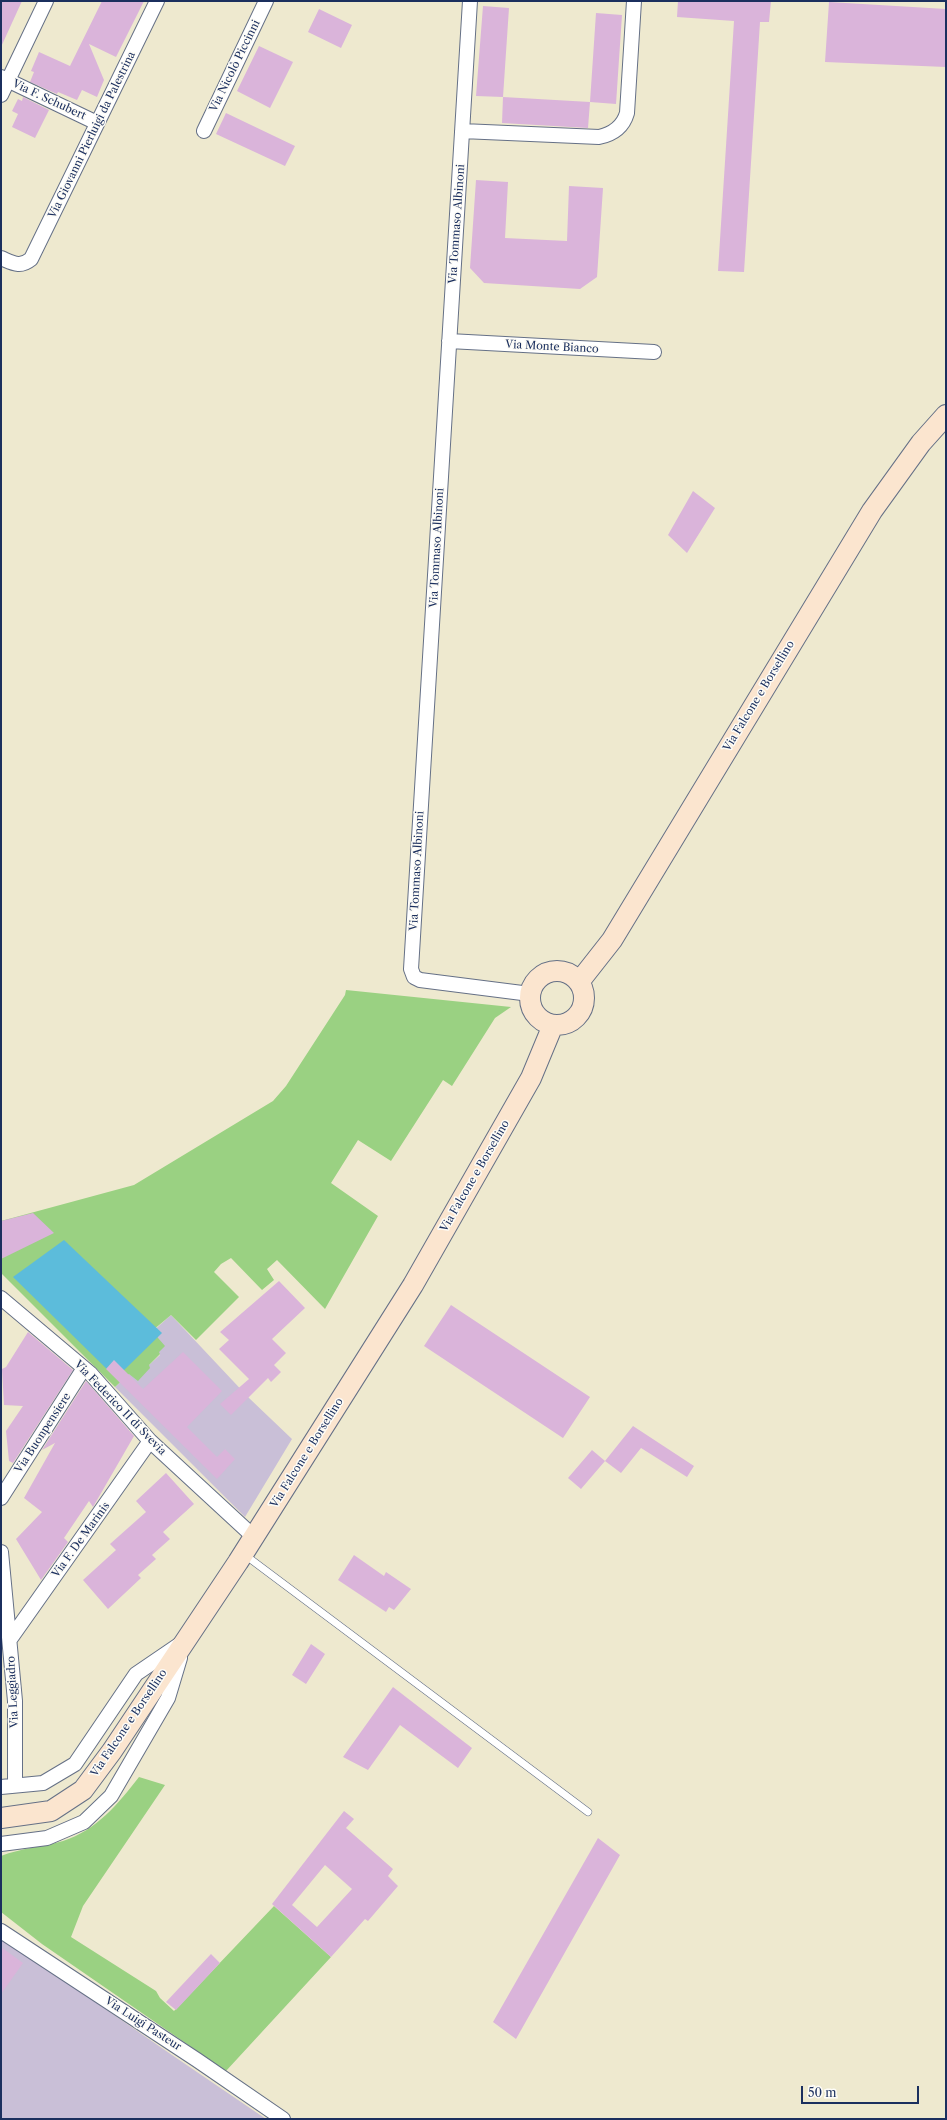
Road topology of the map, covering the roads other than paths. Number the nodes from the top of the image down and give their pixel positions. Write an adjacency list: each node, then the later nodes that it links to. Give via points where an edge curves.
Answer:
1 (46, 1): 6 (street)
2 (158, 1): 8 (street, Via Giovanni Pierluigi da Palestrina)
3 (266, 1): 9 (street, Via Nicolò Piccinni)
4 (470, 1): 10 (street, Via Tommaso Albinoni)
5 (634, 1): 10 (street, via 627,113 625,120 617,129 599,137)
6 (4, 79): 7 (street); 8 (street, Via F. Schubert)
7 (1, 95)
8 (97, 123): 11 (street, Via Giovanni Pierluigi da Palestrina, via 31,259 22,265 16,265)
9 (204, 131)
10 (462, 132): 12 (street, Via Tommaso Albinoni)
11 (1, 258)
12 (449, 341): 13 (street, Via Monte Bianco); 16 (street, Via Tommaso Albinoni, via 411,969 414,977 420,980)
13 (654, 352)
14 (946, 415): 15 (main road, Via Falcone e Borsellino, via 921,443 872,511 612,940)
15 (579, 982): 16 (main road, via 572,975 555,970 538,978); 17 (main road, via 583,990 582,1008 570,1022)
16 (530, 994): 17 (main road, via 532,1011 545,1023)
17 (553, 1025): 22 (main road, Via Falcone e Borsellino, via 531,1078 413,1285)
18 (1, 1298): 19 (street, Via Federico II di Svevia)
19 (84, 1368): 20 (street, Via Federico II di Svevia); 21 (street, Via Buonpensiere)
20 (150, 1442): 22 (street, Via Federico II di Svevia); 25 (street, Via F. De Marinis)
21 (1, 1498)
22 (254, 1537): 24 (main road, Via Falcone e Borsellino)
23 (1, 1552): 25 (street, Via Leggiadro)
24 (244, 1553): 26 (main road, Via Falcone e Borsellino); 29 (lane)
25 (11, 1638): 27 (street, Via Leggiadro)
26 (185, 1640): 27 (street, via 136,1674 75,1764 43,1783); 30 (main road, Via Falcone e Borsellino, via 83,1790 51,1811); 31 (street, via 168,1698 111,1796 84,1822 59,1833 47,1838)
27 (16, 1785): 28 (street)
28 (1, 1787)
29 (588, 1812)
30 (1, 1818)
31 (1, 1844)
32 (1, 1931): 33 (street, Via Luigi Pasteur)
33 (283, 2119)

